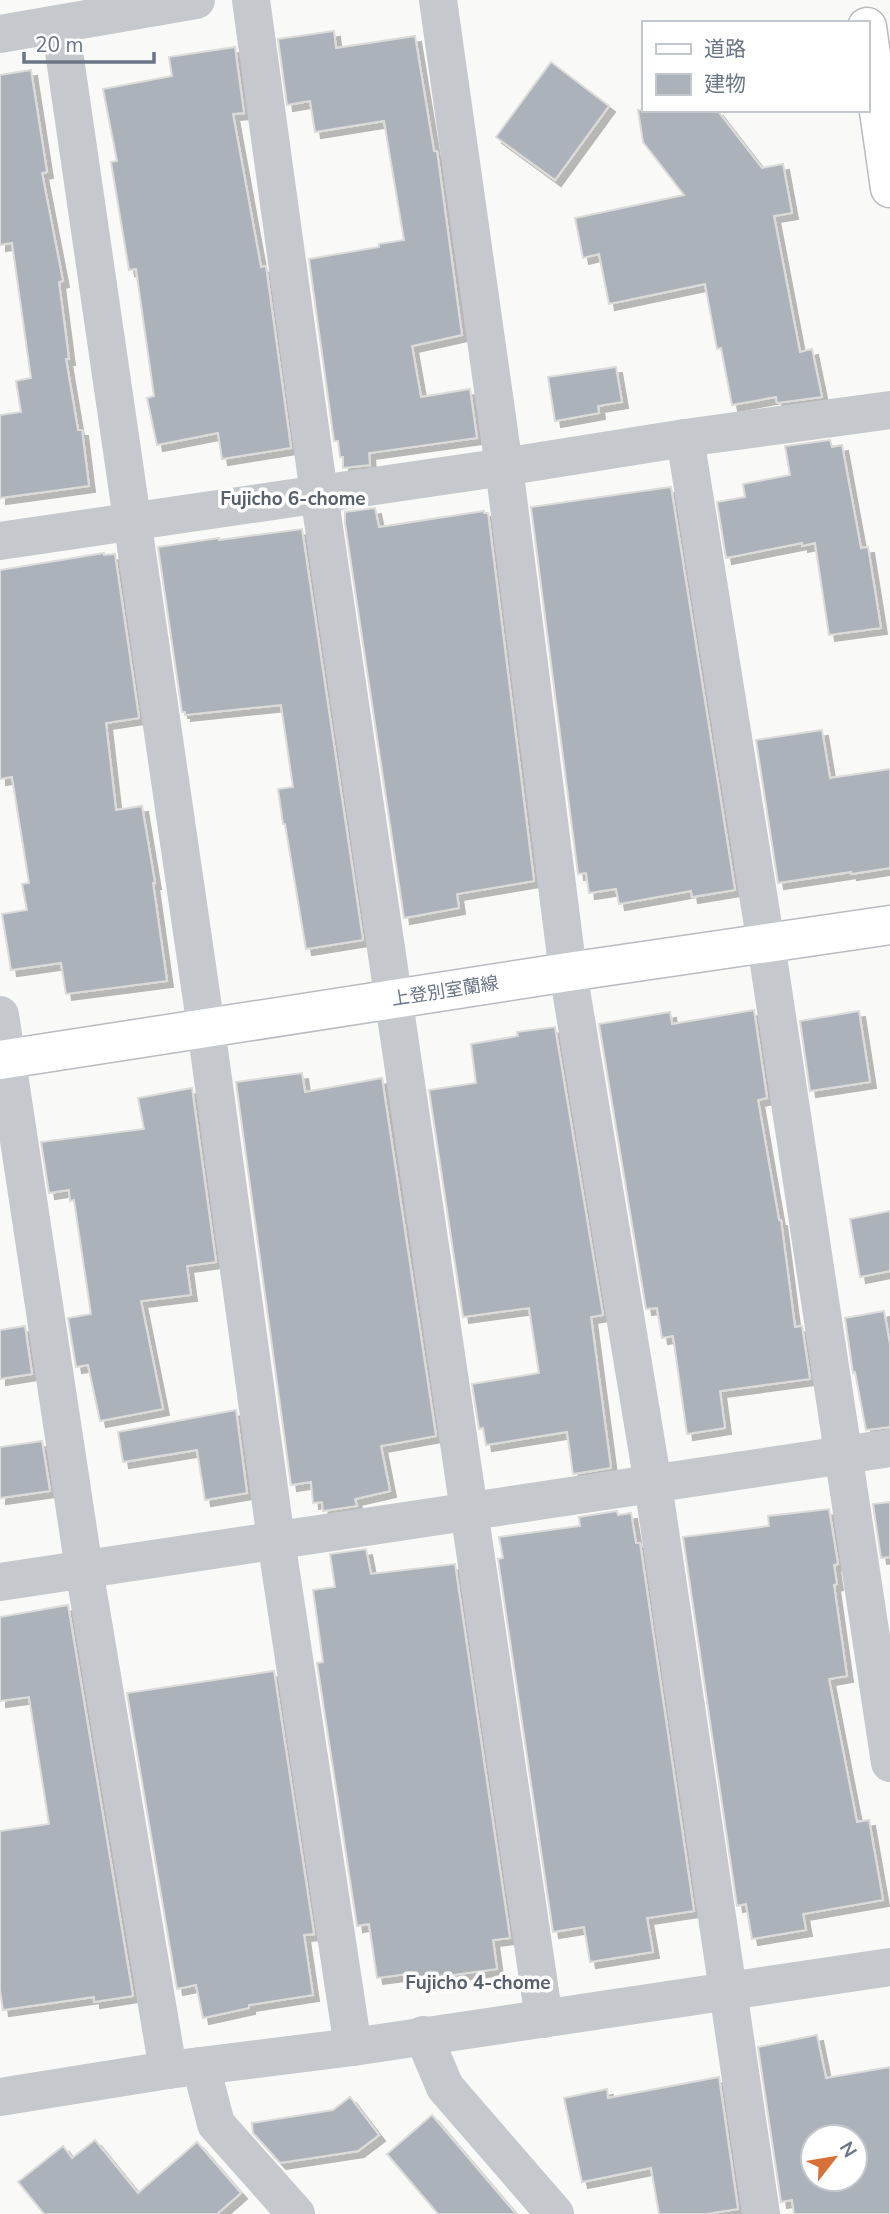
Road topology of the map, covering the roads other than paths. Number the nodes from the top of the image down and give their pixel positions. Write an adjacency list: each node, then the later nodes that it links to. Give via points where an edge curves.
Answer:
1 (196, 0): 6 (street)
2 (251, 0): 13 (street)
3 (438, 0): 12 (street)
4 (863, 0): 5 (main road)
5 (866, 21)
6 (60, 24): 7 (street); 14 (street)
7 (0, 34)
8 (869, 39): 9 (main road)
9 (890, 188)
10 (890, 410): 11 (street)
11 (685, 438): 12 (street); 17 (street)
12 (504, 467): 13 (street); 18 (street)
13 (319, 494): 14 (street); 19 (street)
14 (132, 521): 15 (street); 21 (street)
15 (0, 541)
16 (890, 925): 17 (main road, 上登別室蘭線)
17 (766, 944): 18 (main road, 上登別室蘭線); 24 (street)
18 (568, 972): 19 (main road, 上登別室蘭線); 25 (street)
19 (395, 999): 21 (main road, 上登別室蘭線); 26 (street)
20 (0, 1015): 22 (street)
21 (206, 1028): 22 (main road, 上登別室蘭線); 27 (street)
22 (3, 1059): 28 (street)
23 (890, 1448): 24 (street)
24 (844, 1455): 25 (street); 30 (street)
25 (653, 1483): 26 (street); 32 (street)
26 (469, 1511): 27 (street); 33 (street)
27 (276, 1540): 28 (street); 35 (street)
28 (84, 1569): 29 (street); 36 (street)
29 (0, 1582)
30 (890, 1763)
31 (890, 1967): 32 (street)
32 (727, 1991): 33 (street); 40 (street)
33 (544, 2019): 34 (street)
34 (423, 2035): 35 (street); 39 (street, via 444,2087)
35 (352, 2047): 36 (street)
36 (185, 2068): 37 (street); 38 (street, via 216,2124)
37 (0, 2096)
38 (296, 2214)
39 (555, 2214)
40 (761, 2214)

